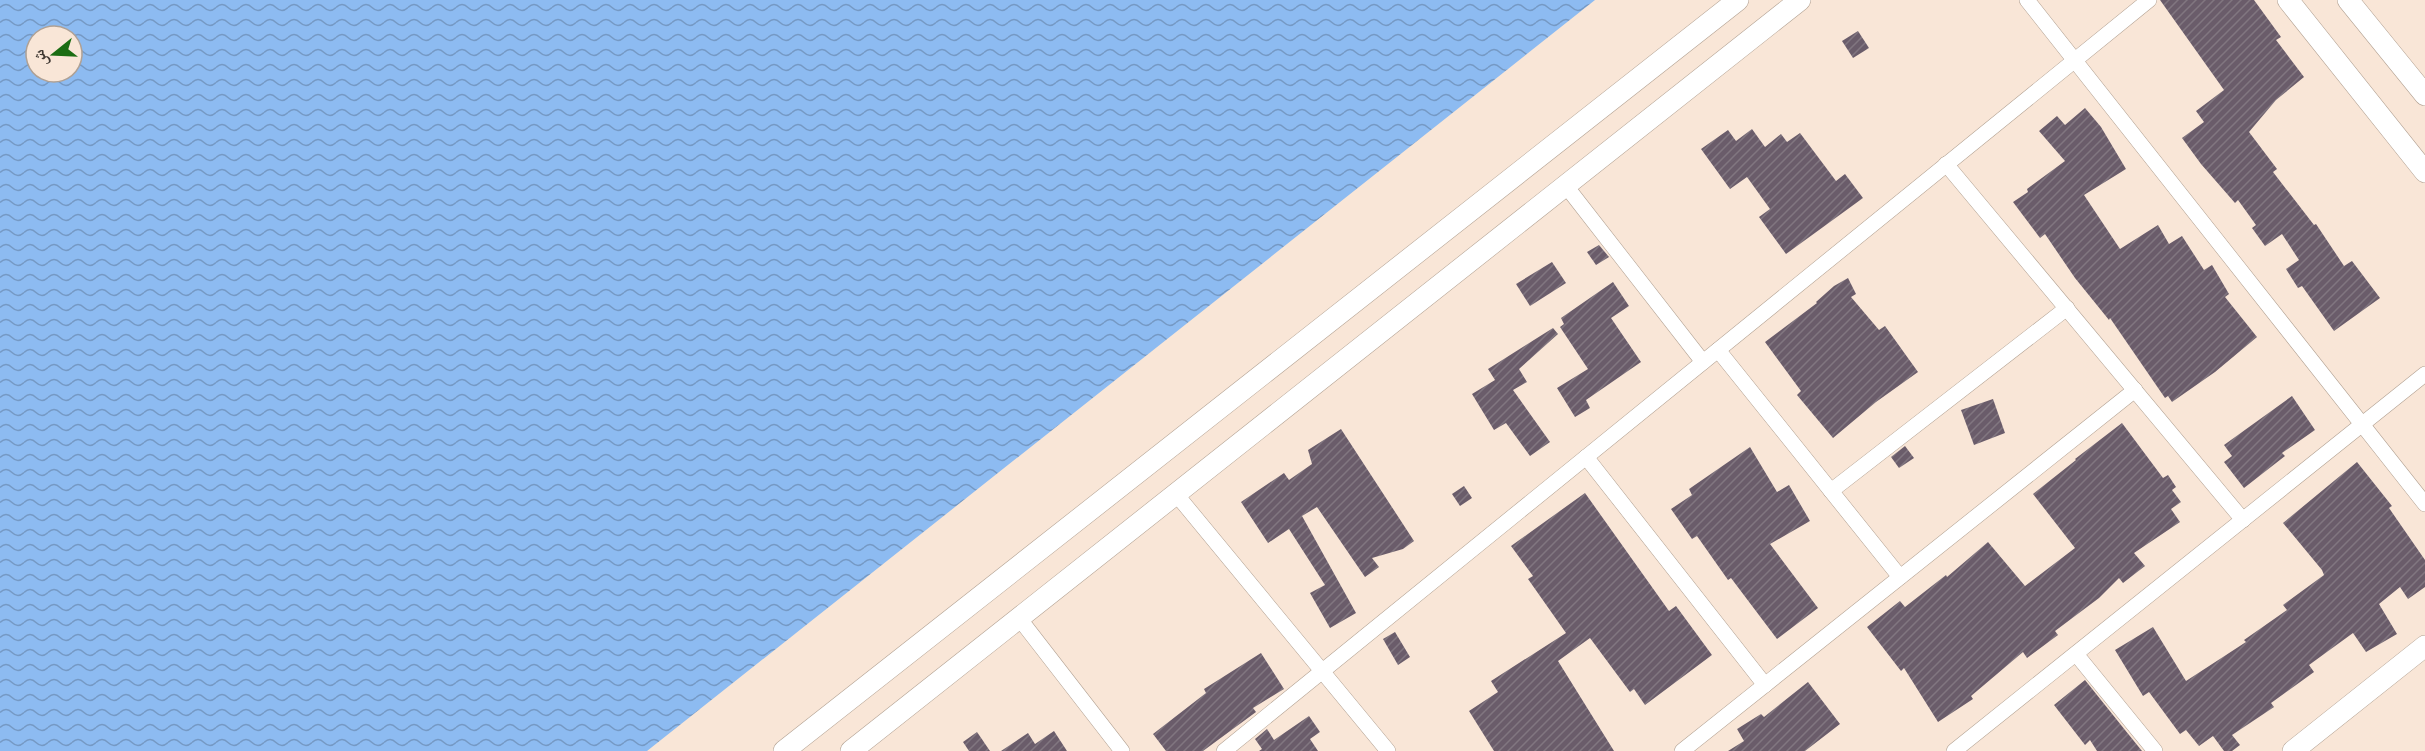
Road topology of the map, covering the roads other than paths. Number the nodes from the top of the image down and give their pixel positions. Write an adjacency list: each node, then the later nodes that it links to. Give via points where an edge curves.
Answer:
1 (1738, 0): 29 (street)
2 (1800, 0): 11 (street)
3 (2027, 0): 7 (street)
4 (2149, 0): 7 (street)
5 (2288, 0): 10 (street)
6 (2348, 0): 8 (street)
7 (2074, 61): 9 (street); 17 (street)
8 (2425, 95)
9 (1946, 165): 12 (street); 13 (street)
10 (2425, 172)
11 (1566, 186): 14 (street); 20 (street)
12 (2067, 308): 16 (street); 19 (street)
13 (1718, 350): 14 (street); 19 (street)
14 (1703, 362): 18 (street)
15 (2425, 374): 17 (street)
16 (2135, 390): 22 (street); 23 (street)
17 (2363, 425): 21 (street); 22 (street)
18 (1586, 457): 27 (street); 28 (street)
19 (1830, 491): 23 (street)
20 (1176, 494): 24 (street); 27 (street)
21 (2425, 504)
22 (2244, 520): 26 (street)
23 (1900, 578): 28 (street)
24 (1019, 618): 30 (street); 31 (street)
25 (2425, 646): 37 (street)
26 (2076, 654): 35 (street); 36 (street)
27 (1324, 670): 32 (street); 33 (street)
28 (1765, 685): 34 (street)
29 (784, 751)
30 (851, 751)
31 (1122, 751)
32 (1224, 751)
33 (1388, 751)
34 (1682, 751)
35 (1954, 751)
36 (2155, 751)
37 (2294, 751)

